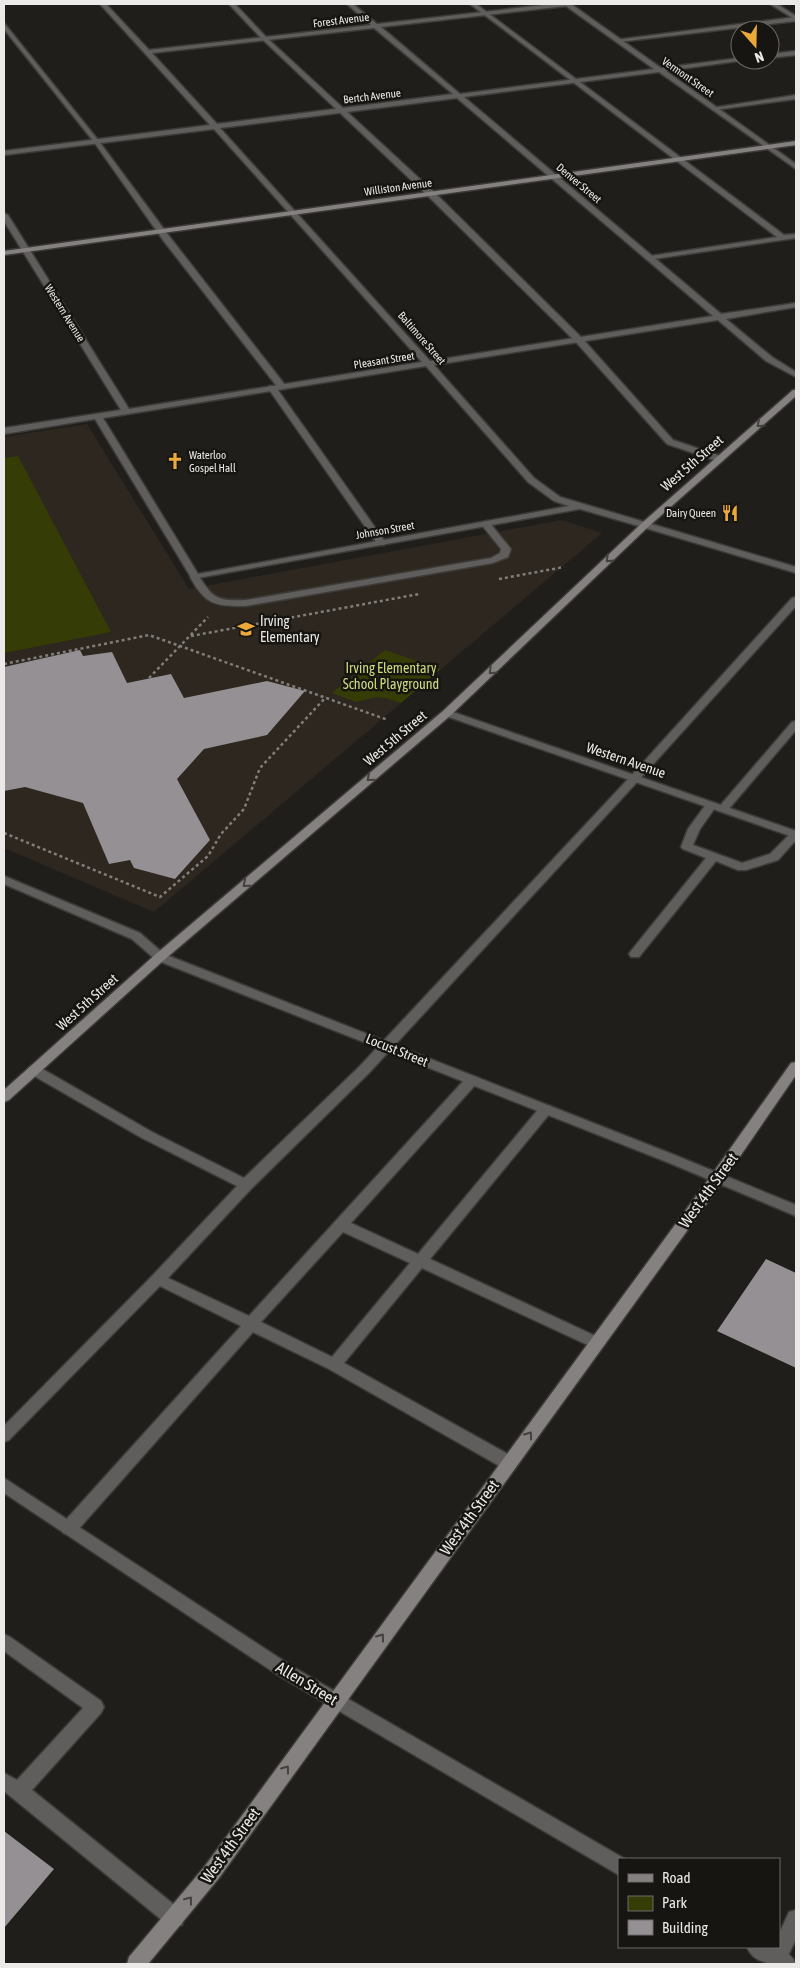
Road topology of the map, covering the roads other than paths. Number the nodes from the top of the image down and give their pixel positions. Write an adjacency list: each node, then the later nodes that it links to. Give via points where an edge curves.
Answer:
1 (103, 4): 13 (street, Baltimore Street)
2 (232, 4): 11 (street)
3 (350, 4): 10 (street, Denver Street)
4 (473, 4): 7 (street)
5 (567, 4): 7 (street, Forest Avenue); 12 (street, Vermont Street)
6 (773, 4): 8 (street)
7 (486, 13): 10 (street, Forest Avenue); 18 (street)
8 (795, 16): 12 (street)
9 (4, 25): 24 (street)
10 (376, 26): 11 (street, Forest Avenue); 19 (street, Denver Street)
11 (264, 38): 13 (street, Forest Avenue); 22 (street)
12 (618, 40): 17 (street, Vermont Street)
13 (147, 52): 23 (street, Baltimore Street)
14 (796, 53): 15 (street)
15 (780, 55)
16 (730, 61): 17 (street, Bertch Avenue)
17 (660, 70): 18 (street, Bertch Avenue); 21 (street, Vermont Street)
18 (577, 81): 19 (street, Bertch Avenue); 28 (street)
19 (458, 96): 22 (street, Bertch Avenue); 30 (street, Denver Street)
20 (796, 97): 21 (street)
21 (714, 108): 26 (street, Vermont Street)
22 (342, 110): 23 (street, Bertch Avenue); 31 (street)
23 (216, 126): 24 (street, Bertch Avenue); 32 (street, Baltimore Street)
24 (96, 141): 27 (street, Bertch Avenue); 34 (street)
25 (796, 143): 26 (main road, Williston Avenue)
26 (768, 147): 28 (main road, Williston Avenue); 29 (street, Vermont Street)
27 (4, 153)
28 (678, 159): 30 (main road, Williston Avenue); 36 (street)
29 (796, 167)
30 (554, 176): 31 (main road, Williston Avenue); 39 (street, Denver Street)
31 (431, 194): 32 (main road, Williston Avenue); 42 (street)
32 (295, 213): 34 (main road, Williston Avenue); 43 (street, Baltimore Street)
33 (4, 215): 37 (street, Western Avenue)
34 (161, 231): 37 (main road, Williston Avenue); 45 (street)
35 (796, 236): 36 (street)
36 (783, 238): 39 (street)
37 (25, 250): 38 (main road, Williston Avenue); 48 (street, Western Avenue)
38 (4, 252)
39 (650, 258): 41 (street, Denver Street)
40 (796, 305): 41 (street, Pleasant Street)
41 (718, 316): 42 (street, Pleasant Street); 44 (street, Denver Street, via 769,359)
42 (578, 339): 43 (street, Pleasant Street); 51 (street, via 670,442)
43 (428, 364): 45 (street, Pleasant Street); 52 (street, Baltimore Street, via 531,480 556,499)
44 (796, 374)
45 (282, 387): 46 (street, Pleasant Street)
46 (272, 388): 48 (street, Pleasant Street); 55 (street)
47 (796, 392): 51 (main road, West 5th Street, one-way to 51)
48 (126, 411): 49 (street, Pleasant Street)
49 (98, 416): 50 (street, Pleasant Street); 57 (street)
50 (4, 431)
51 (720, 459): 54 (main road, West 5th Street)
52 (580, 507): 53 (street, Johnson Street); 54 (street, Baltimore Street)
53 (486, 524): 55 (street, Johnson Street); 57 (street, via 506,549 505,555 493,560 236,604 210,598)
54 (645, 525): 56 (street, Baltimore Street); 59 (main road, West 5th Street, one-way to 59)
55 (381, 543): 57 (street, Johnson Street)
56 (796, 570)
57 (195, 577)
58 (796, 600): 61 (street)
59 (447, 713): 61 (street, Western Avenue); 68 (main road, West 5th Street, one-way to 68)
60 (796, 724): 63 (street)
61 (634, 779): 62 (street, Western Avenue); 69 (street)
62 (711, 805): 63 (street, Western Avenue); 65 (street, via 694,829 687,847)
63 (723, 809): 64 (street, Western Avenue)
64 (796, 835): 65 (street, via 774,857 742,867)
65 (713, 857): 67 (street)
66 (4, 880): 68 (street, Locust Street, via 136,936)
67 (635, 954)
68 (160, 956): 69 (street, Locust Street); 71 (main road, West 5th Street)
69 (386, 1046): 72 (street, Locust Street); 76 (street)
70 (796, 1066): 75 (main road, West 4th Street)
71 (34, 1070): 73 (main road, West 5th Street); 76 (street, via 147,1135)
72 (472, 1080): 74 (street, Locust Street); 78 (street)
73 (4, 1097)
74 (546, 1109): 75 (street, Locust Street); 79 (street)
75 (718, 1177): 77 (street, Locust Street); 82 (main road, West 4th Street)
76 (246, 1185): 80 (street)
77 (796, 1211)
78 (342, 1225): 79 (street); 81 (street)
79 (419, 1260): 82 (street); 83 (street)
80 (158, 1279): 81 (street); 84 (street)
81 (251, 1324): 83 (street); 87 (street)
82 (597, 1343): 85 (main road, West 4th Street, one-way to 82)
83 (334, 1365): 85 (street)
84 (4, 1436)
85 (509, 1463): 89 (main road, West 4th Street, one-way to 85)
86 (4, 1485): 87 (street, Allen Street)
87 (69, 1528): 89 (street, Allen Street, via 287,1672)
88 (4, 1642): 91 (street, via 95,1707)
89 (335, 1700): 92 (street, Allen Street); 93 (main road, West 4th Street, one-way to 89, via 212,1872)
90 (4, 1781): 91 (street)
91 (19, 1791): 93 (street)
92 (618, 1865)
93 (175, 1918): 97 (main road, West 4th Street)
94 (796, 1919): 96 (street)
95 (758, 1948): 96 (street)
96 (779, 1962)
97 (136, 1964)

